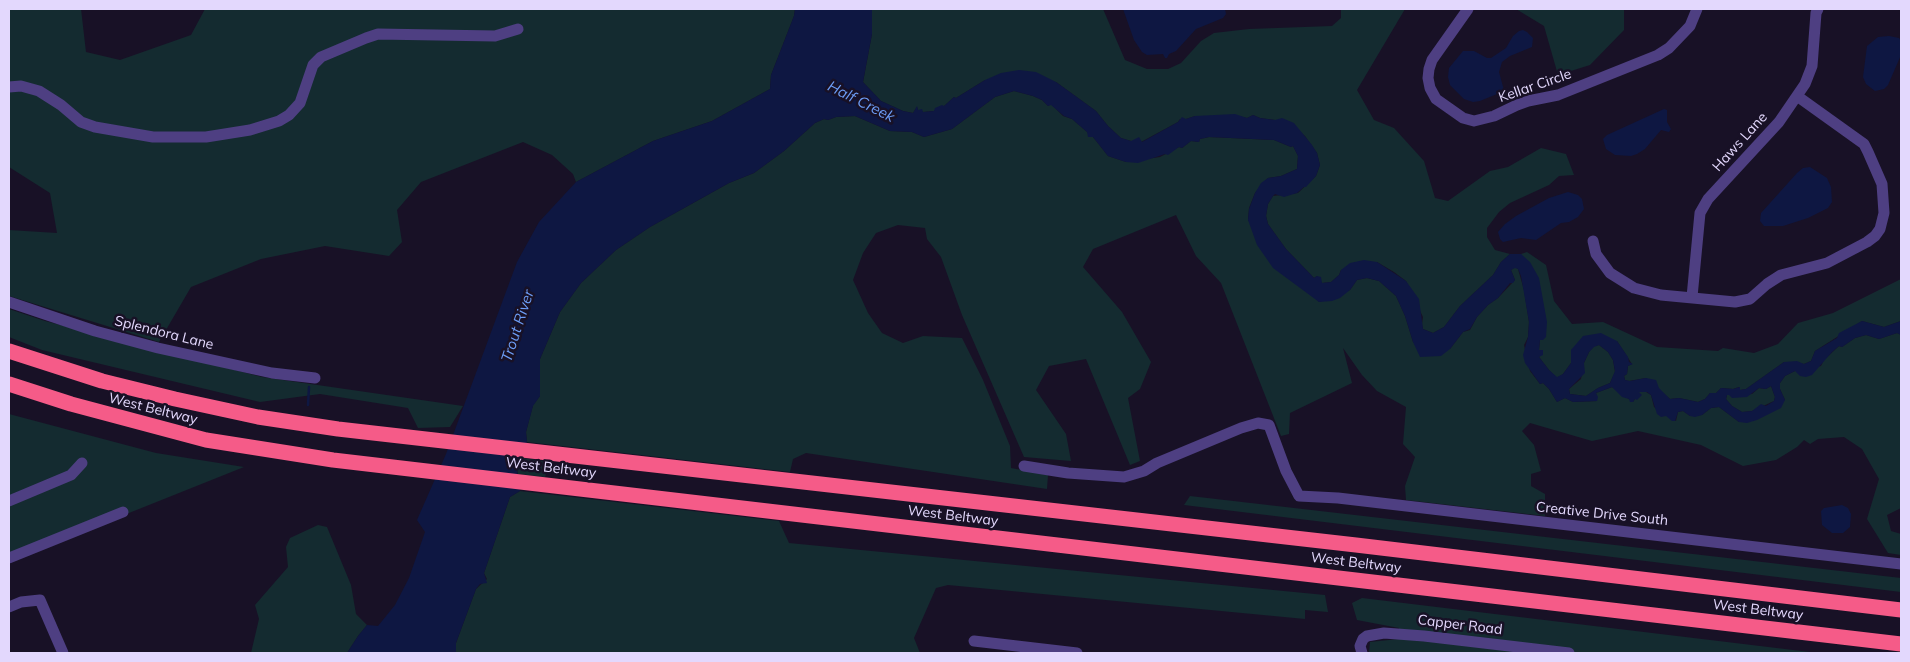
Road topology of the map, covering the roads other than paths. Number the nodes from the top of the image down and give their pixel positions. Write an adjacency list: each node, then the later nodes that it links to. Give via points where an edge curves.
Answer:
1 (1468, 9): 2 (street, Kellar Circle, via 1432,60 1428,78 1436,99 1474,121 1528,101 1558,95 1658,55 1690,26)
2 (1697, 9)
3 (1818, 9): 6 (street, Haws Lane, via 1810,76)
4 (518, 29): 5 (street, via 495,36 378,34 366,38 321,57 313,65 300,103 289,115 250,130 206,137 154,137 94,127 81,122 62,104 23,81)
5 (9, 87)
6 (1797, 96): 8 (street, Haws Lane, via 1779,122 1700,213); 8 (street, via 1864,144 1882,184 1884,213 1880,229 1867,242 1827,263 1774,279 1750,299 1735,302)
7 (1593, 241): 8 (street, via 1600,261 1627,284 1649,293)
8 (1692, 297)
9 (9, 302): 11 (street, Splendora Lane, via 158,348 272,373)
10 (9, 351): 20 (highway, West Beltway, via 102,380 216,408 338,429)
11 (315, 378)
12 (9, 384): 22 (highway, West Beltway, via 107,415 206,440 333,460)
13 (82, 463): 15 (street, via 70,475)
14 (1024, 466): 18 (street, Creative Drive South, via 1078,474 1124,476 1144,471 1258,423 1269,425 1299,496)
15 (9, 501)
16 (123, 512): 17 (street)
17 (9, 558)
18 (1901, 564)
19 (9, 607): 24 (street, via 40,600)
20 (1901, 610)
21 (974, 641): 23 (street)
22 (1901, 644)
23 (1039, 651): 25 (street)
24 (63, 653)
25 (1077, 653)
26 (1362, 653): 27 (street, Capper Road, via 1363,639 1384,633)
27 (1570, 653)

